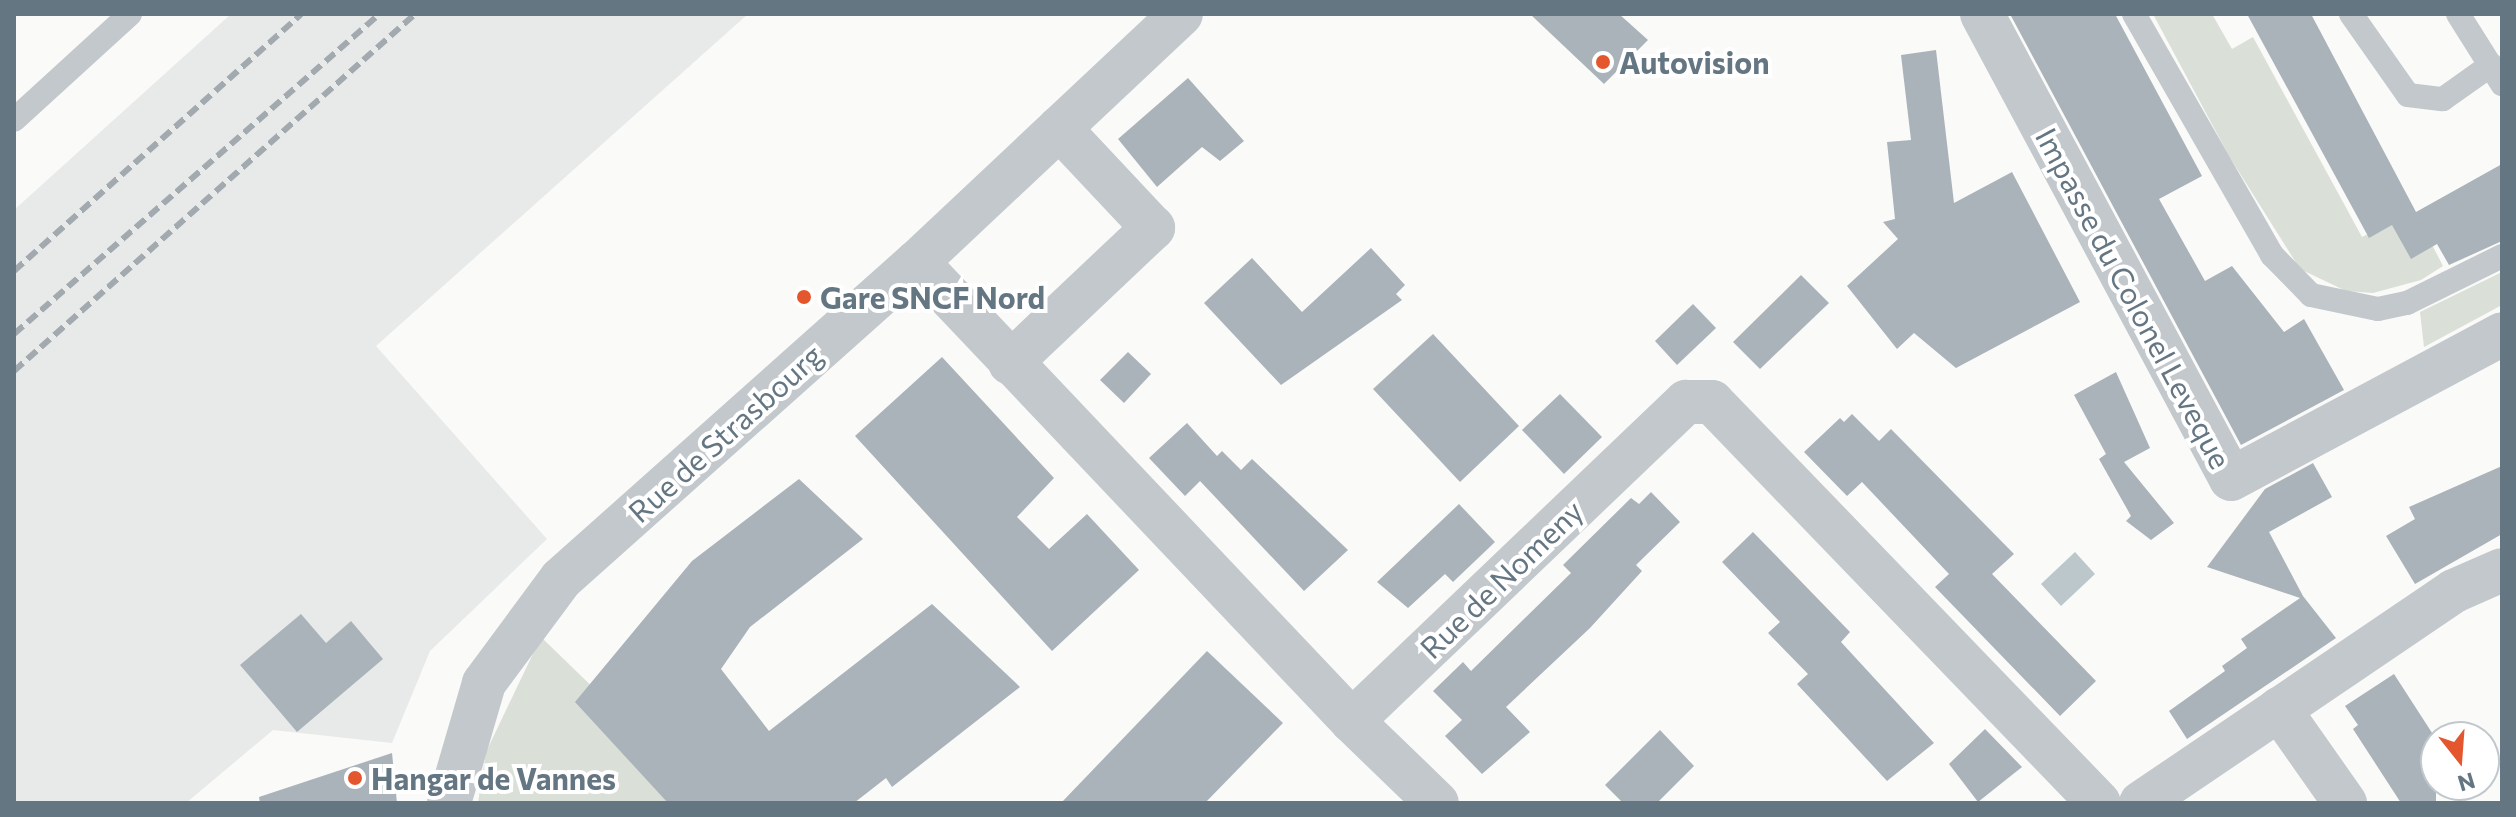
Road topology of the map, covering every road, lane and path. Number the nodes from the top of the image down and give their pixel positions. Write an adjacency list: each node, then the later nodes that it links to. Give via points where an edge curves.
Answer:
1 (130, 14): 8 (lane)
2 (1181, 14): 9 (street, Rue de Strasbourg)
3 (1982, 14): 12 (street, Impasse du Colonel Leveque, via 2231,479)
4 (2134, 14): 10 (lane, via 2272,255 2311,295 2341,306 2392,306)
5 (2351, 14): 7 (lane, via 2408,95 2443,99)
6 (2458, 14): 7 (lane)
7 (2496, 75)
8 (14, 120)
9 (1059, 128): 11 (street, Rue de Strasbourg); 13 (street, via 1153,228)
10 (2502, 256)
11 (917, 262): 13 (street); 17 (street, Rue de Strasbourg, via 533,609 477,699)
12 (2502, 334)
13 (1010, 363): 16 (street)
14 (2502, 570): 15 (street, via 2454,591)
15 (2279, 709): 20 (street); 21 (street)
16 (1352, 721): 18 (street); 19 (street, Rue de Nomeny, via 1686,402 1712,402)
17 (449, 803)
18 (1437, 803)
19 (2099, 803)
20 (2141, 803)
21 (2345, 803)

